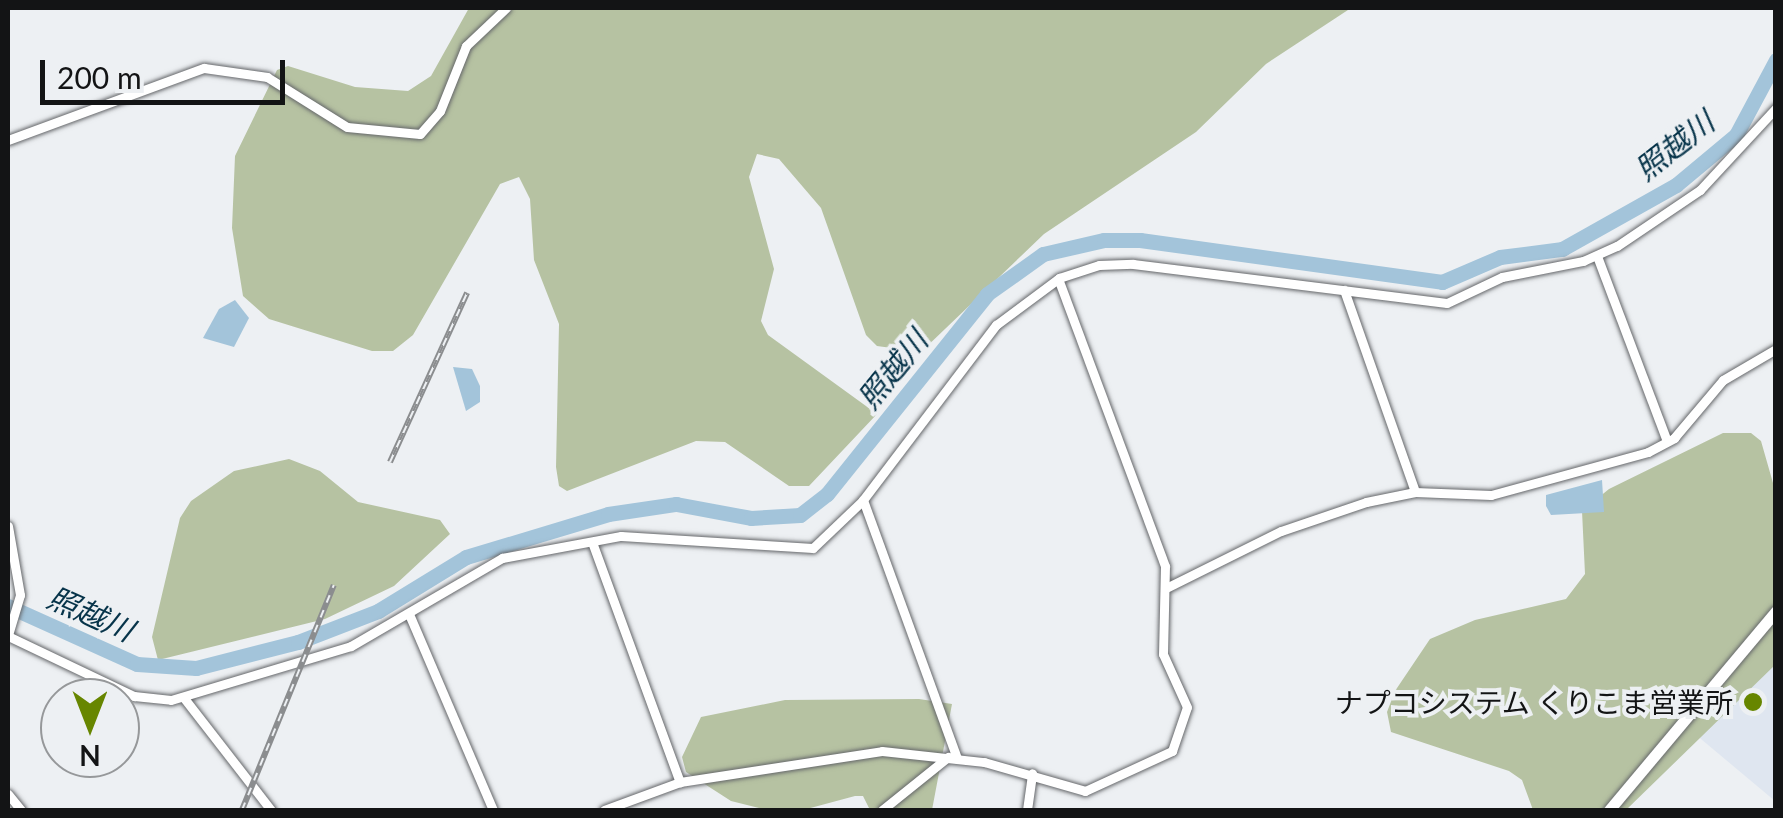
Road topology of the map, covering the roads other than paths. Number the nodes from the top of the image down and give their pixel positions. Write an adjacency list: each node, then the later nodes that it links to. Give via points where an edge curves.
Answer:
1 (506, 8): 4 (street, via 466,46 440,111 420,134 347,127 279,82 204,68)
2 (1776, 108): 3 (street)
3 (1772, 122): 5 (street, via 1700,190)
4 (8, 140)
5 (1597, 256): 7 (street, via 1502,277 1447,302); 9 (street)
6 (1058, 279): 7 (street, via 1099,265 1134,264); 11 (street, via 996,325); 14 (street, via 1145,508)
7 (1344, 290): 10 (street)
8 (1776, 350): 9 (street, via 1723,380)
9 (1667, 441): 10 (street, via 1491,495)
10 (1415, 492): 14 (street, via 1281,530)
11 (863, 500): 13 (street, via 826,540 802,551 696,538); 19 (street)
12 (8, 526): 17 (street, via 20,595)
13 (592, 542): 16 (street, via 485,564); 21 (street)
14 (1166, 588): 20 (street, via 1163,654 1187,707 1177,745 1092,791)
15 (1776, 611): 29 (main road)
16 (408, 614): 18 (street, via 351,646); 25 (street)
17 (8, 636): 18 (street, via 134,696)
18 (184, 698): 24 (street)
19 (952, 757): 20 (street); 21 (street, via 882,751); 27 (street)
20 (1032, 773): 28 (street)
21 (680, 782): 26 (street)
22 (8, 794): 23 (street)
23 (21, 810)
24 (271, 810)
25 (492, 810)
26 (604, 810)
27 (882, 810)
28 (1027, 810)
29 (1609, 810)

